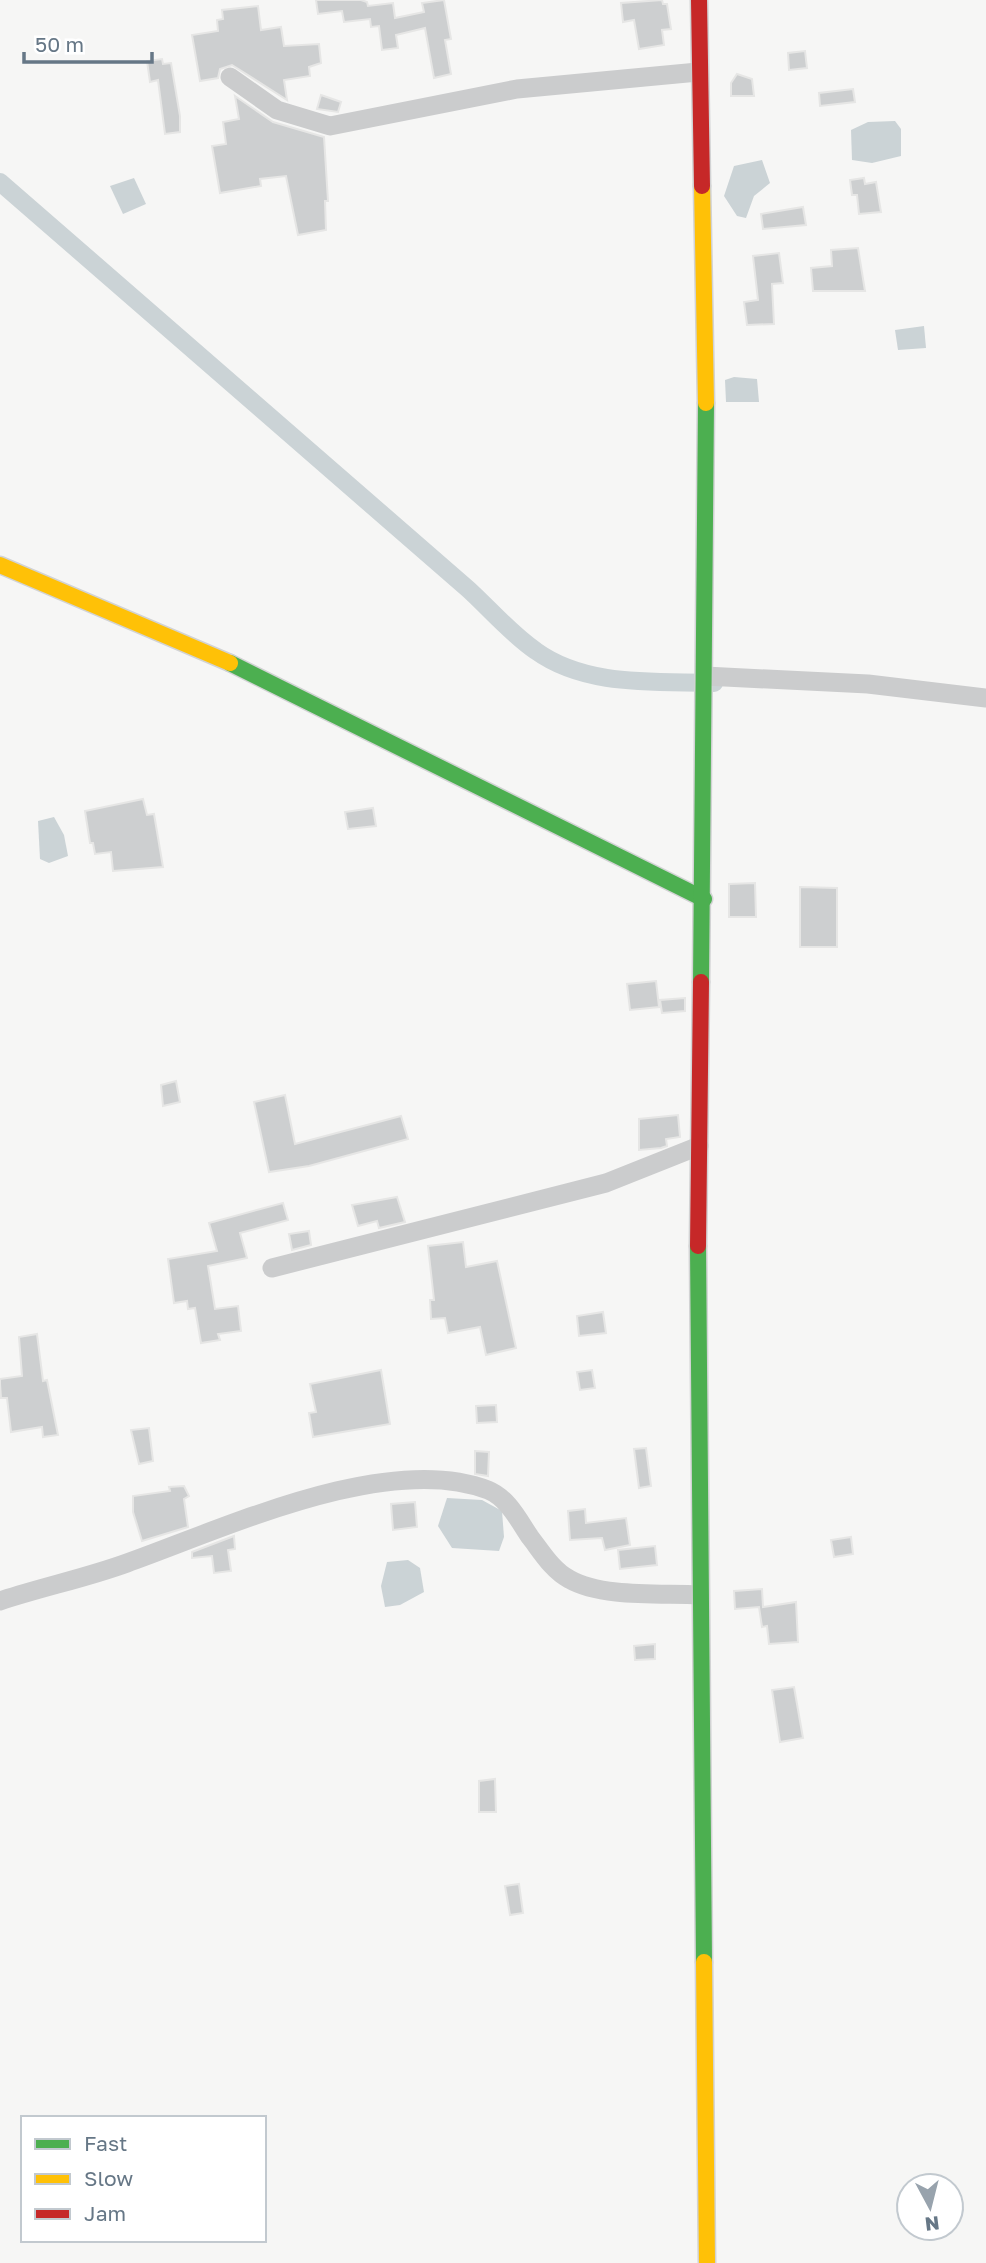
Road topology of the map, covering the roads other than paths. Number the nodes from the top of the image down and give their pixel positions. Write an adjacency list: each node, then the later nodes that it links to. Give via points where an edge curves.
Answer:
1 (699, 0): 2 (street)
2 (698, 72): 3 (street, via 517,89 330,125 277,110); 5 (street, via 707,473)
3 (230, 77)
4 (0, 565): 7 (street, via 197,646)
5 (705, 676): 6 (street, via 868,684); 7 (street)
6 (986, 698)
7 (704, 899): 8 (street)
8 (699, 1146): 9 (street, via 606,1183); 10 (street)
9 (272, 1268)
10 (699, 1595): 11 (street, via 595,1590 568,1579 552,1566 515,1513 491,1491 443,1481 330,1492 125,1564); 12 (street)
11 (0, 1601)
12 (707, 2263)

